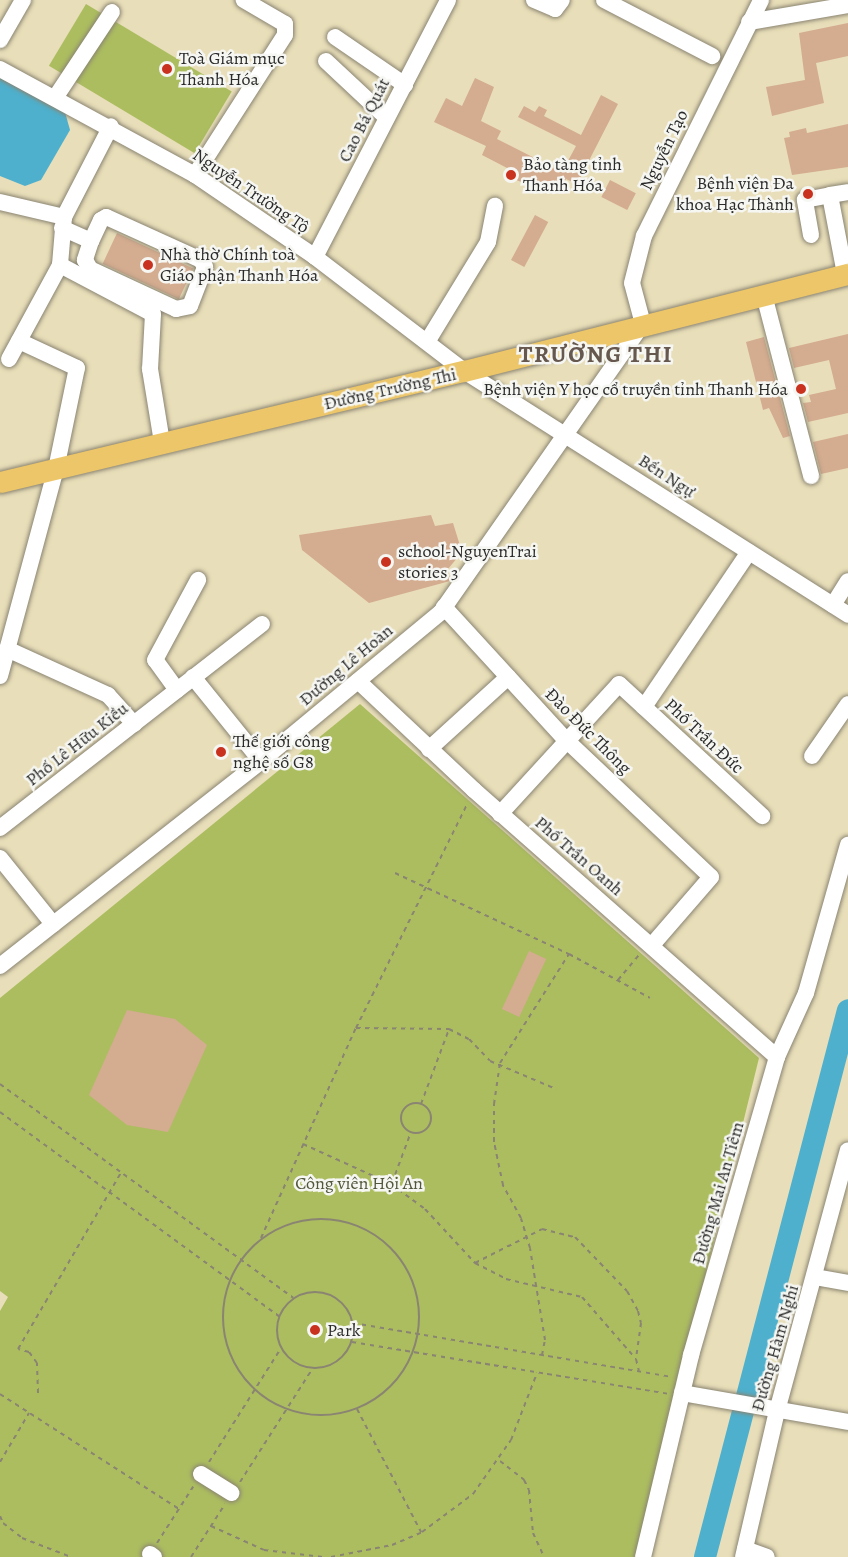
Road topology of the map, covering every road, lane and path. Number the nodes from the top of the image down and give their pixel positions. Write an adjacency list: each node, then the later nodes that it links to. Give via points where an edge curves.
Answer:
1 (23, 0): 12 (street)
2 (244, 0): 20 (street, via 285,24 285,35)
3 (448, 0): 16 (street, Cao Bá Quát)
4 (534, 0): 5 (street, via 555,9)
5 (562, 0)
6 (604, 0): 13 (street)
7 (760, 0): 10 (street, Nguyễn Tạo)
8 (848, 5): 10 (street)
9 (112, 12): 17 (street)
10 (750, 22): 32 (street, Nguyễn Tạo, via 644,236 632,283)
11 (335, 37): 16 (street)
12 (0, 40)
13 (712, 56)
14 (326, 61): 18 (street)
15 (0, 69): 17 (street, Nguyễn Trường Tộ)
16 (405, 85): 18 (street, Cao Bá Quát)
17 (55, 98): 19 (street, Nguyễn Trường Tộ)
18 (387, 118): 28 (street, Cao Bá Quát)
19 (111, 126): 20 (street, Nguyễn Trường Tộ); 25 (street)
20 (195, 175): 28 (street, Nguyễn Trường Tộ)
21 (848, 192): 22 (street)
22 (830, 195): 26 (street, via 805,200); 30 (street)
23 (0, 202): 25 (street)
24 (495, 206): 34 (street, via 488,242)
25 (63, 222): 27 (street); 29 (street)
26 (811, 235)
27 (91, 241): 27 (street, via 106,217 201,260 206,267 190,306 176,309 90,269 85,260)
28 (315, 257): 34 (street, Nguyễn Trường Tộ)
29 (60, 265): 33 (street); 38 (street, via 153,314 150,369)
30 (846, 274): 31 (main road, Đường Trường Thi)
31 (764, 296): 32 (main road, Đường Trường Thi); 40 (street)
32 (643, 324): 36 (main road, Đường Trường Thi); 37 (street, Đường Lê Hoàn)
33 (19, 340): 35 (street); 39 (street, via 77,368)
34 (427, 342): 36 (street, Nguyễn Trường Tộ)
35 (9, 359)
36 (464, 371): 37 (street, Bến Ngự); 38 (main road, Đường Trường Thi)
37 (567, 436): 42 (street, Bến Ngự); 46 (street, Đường Lê Hoàn)
38 (162, 442): 39 (main road, Đường Trường Thi)
39 (56, 469): 41 (main road, Đường Trường Thi); 49 (street)
40 (811, 476)
41 (0, 482)
42 (749, 552): 45 (street, Bến Ngự); 56 (street)
43 (198, 580): 54 (street, via 155,660)
44 (848, 581): 45 (street)
45 (833, 605): 47 (street, Bến Ngự)
46 (444, 607): 52 (street, Đào Đức Thông); 53 (street, Đường Lê Hoàn)
47 (848, 615)
48 (262, 624): 51 (street, Phố Lê Hữu Kiều)
49 (7, 649): 50 (street); 57 (street, via 108,695)
50 (0, 676)
51 (193, 677): 54 (street, Phố Lê Hữu Kiều); 61 (street)
52 (508, 677): 58 (street, Đào Đức Thông); 59 (street)
53 (358, 681): 59 (street, Phố Trần Oanh); 61 (street, Đường Lê Hoàn)
54 (177, 690): 57 (street, Phố Lê Hữu Kiều)
55 (848, 704): 60 (street)
56 (644, 707): 58 (street, Phố Trần Đức, via 619,684); 64 (street, Phố Trần Đức)
57 (134, 724): 65 (street, Phố Lê Hữu Kiều)
58 (566, 740): 63 (street); 71 (street, Đào Đức Thông, via 711,877)
59 (429, 749): 62 (street, Phố Trần Oanh)
60 (812, 756)
61 (261, 761): 70 (street, Đường Lê Hoàn)
62 (474, 790): 63 (street, Phố Trần Oanh); 69 (path)
63 (500, 814): 71 (street, Phố Trần Oanh)
64 (762, 816)
65 (0, 828)
66 (848, 844): 78 (street, Đường Mai An Tiêm, via 806,993)
67 (0, 858): 70 (street)
68 (395, 873): 69 (path)
69 (426, 887): 72 (path); 76 (path)
70 (53, 924): 73 (street, Đường Lê Hoàn)
71 (651, 944): 74 (path); 78 (street, Phố Trần Oanh)
72 (569, 954): 74 (path); 79 (path)
73 (0, 966)
74 (617, 981): 75 (path)
75 (650, 998)
76 (356, 1028): 77 (path); 85 (path)
77 (449, 1029): 79 (path, via 469,1039 481,1055); 82 (path)
78 (777, 1057): 111 (street, Đường Mai An Tiêm)
79 (500, 1063): 81 (path); 90 (path, via 494,1142 503,1185)
80 (0, 1084): 87 (path)
81 (556, 1089)
82 (421, 1104): 84 (path, via 408,1106 402,1113 402,1122); 84 (path, via 430,1114 430,1123 420,1132)
83 (0, 1112): 89 (path)
84 (411, 1132): 88 (path)
85 (303, 1144): 88 (path); 91 (path)
86 (848, 1150): 94 (street, Đường Hàm Nghi)
87 (121, 1173): 89 (path); 92 (path)
88 (391, 1184): 93 (path, via 425,1209)
89 (108, 1191): 95 (path); 112 (path, via 18,1349 29,1352 37,1364)
90 (526, 1236): 93 (path); 97 (path); 106 (path, via 542,1229 575,1237 627,1291 641,1323)
91 (260, 1239): 92 (path); 101 (path, via 287,1224 318,1219 348,1222 377,1235 399,1257 414,1284 420,1314)
92 (241, 1260): 95 (path); 98 (path)
93 (474, 1263): 97 (path)
94 (816, 1277): 96 (street); 116 (street, Đường Hàm Nghi)
95 (230, 1280): 99 (path); 110 (path, via 223,1326 230,1355)
96 (848, 1283)
97 (536, 1286): 105 (path, via 545,1340); 106 (path, via 565,1290 593,1305)
98 (293, 1298): 99 (path); 100 (path, via 308,1292 332,1295 342,1302)
99 (279, 1316): 103 (path, via 277,1337)
100 (353, 1323): 101 (path); 102 (path)
101 (418, 1334): 104 (path); 105 (path)
102 (352, 1342): 104 (path); 107 (path, via 341,1358)
103 (281, 1348): 107 (path, via 295,1362); 110 (path)
104 (414, 1352): 109 (path); 115 (path, via 404,1372 383,1394)
105 (542, 1355): 108 (path)
106 (636, 1359): 108 (path)
107 (313, 1368): 114 (path)
108 (639, 1371): 111 (path)
109 (537, 1373): 111 (path); 119 (path, via 512,1440)
110 (255, 1389): 114 (path); 121 (path)
111 (683, 1390): 116 (street); 134 (street, Đường Mai An Tiêm)
112 (38, 1393)
113 (0, 1394): 117 (path)
114 (287, 1408): 115 (path, via 327,1415); 122 (path)
115 (357, 1409): 126 (path)
116 (770, 1409): 118 (street); 127 (street, Đường Hàm Nghi)
117 (29, 1412): 120 (path); 123 (path)
118 (848, 1422)
119 (499, 1461): 126 (path, via 473,1494); 133 (path, via 524,1480 529,1490 533,1533)
120 (0, 1462)
121 (201, 1474): 122 (street); 123 (path)
122 (232, 1493): 125 (path)
123 (179, 1509): 128 (path)
124 (0, 1516): 129 (path, via 3,1524 22,1538)
125 (211, 1526): 130 (path); 131 (path, via 264,1550)
126 (422, 1532): 132 (path, via 381,1548)
127 (744, 1553): 135 (street)
128 (152, 1556)
129 (71, 1557)
130 (191, 1557)
131 (323, 1557)
132 (331, 1557)
133 (544, 1557)
134 (643, 1557)
135 (767, 1557)

